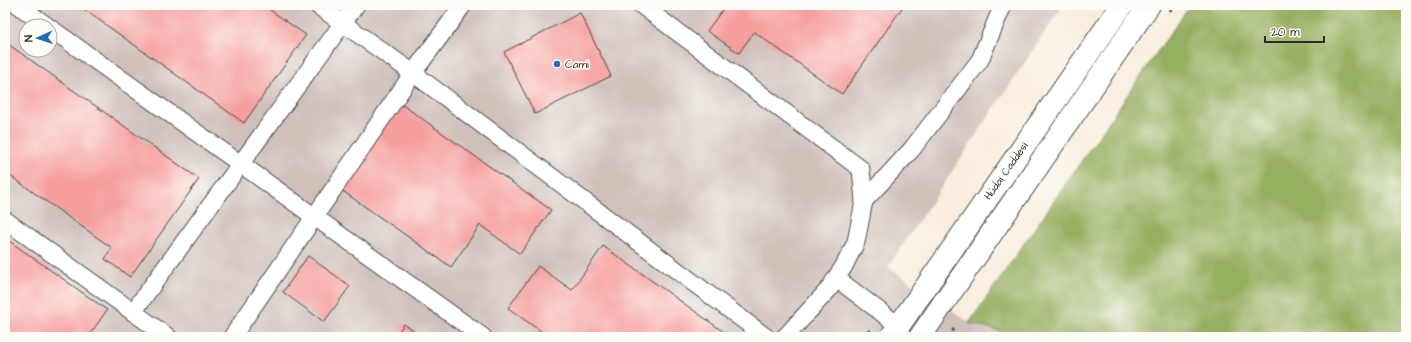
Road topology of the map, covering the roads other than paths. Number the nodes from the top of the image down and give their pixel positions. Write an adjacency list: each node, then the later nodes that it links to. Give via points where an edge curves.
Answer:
1 (18, 5): 9 (street)
2 (317, 5): 10 (street)
3 (356, 5): 10 (street)
4 (463, 5): 12 (street)
5 (641, 5): 14 (street, via 861,169)
6 (1003, 5): 14 (street, via 980,60 912,149)
7 (1122, 5): 19 (street, Hüdai Caddesi)
8 (1149, 5): 25 (street)
9 (36, 18)
10 (343, 23): 12 (street); 13 (street)
11 (58, 34): 13 (street)
12 (413, 74): 15 (street); 23 (street)
13 (241, 164): 15 (street); 18 (street)
14 (864, 201): 17 (street, via 856,242)
15 (315, 217): 21 (street); 22 (street)
16 (5, 220): 18 (street)
17 (836, 278): 19 (street); 24 (street)
18 (132, 312): 20 (street)
19 (895, 331)
20 (168, 337)
21 (232, 337)
22 (483, 337)
23 (766, 337)
24 (785, 337)
25 (920, 337)

